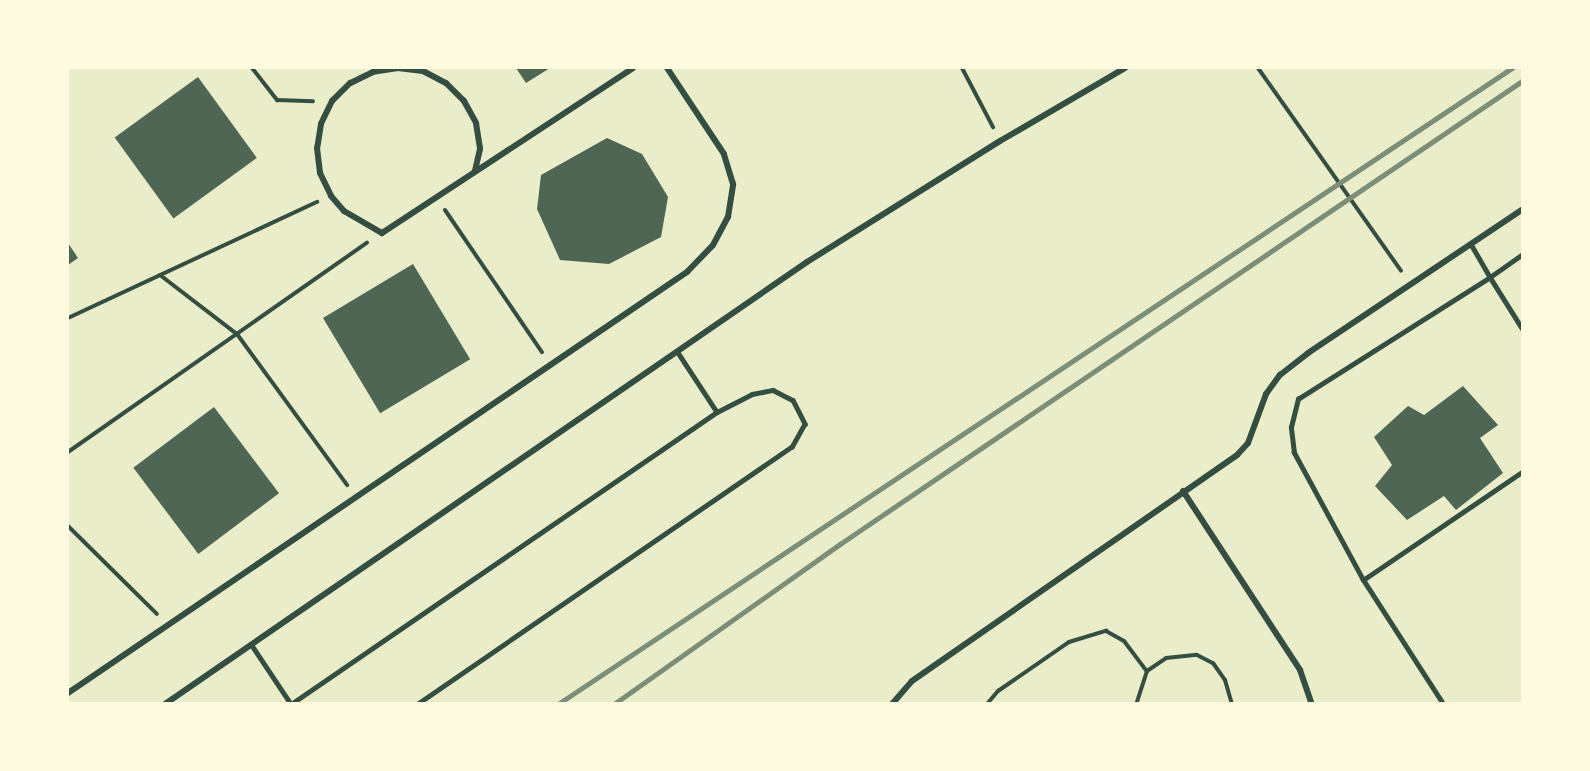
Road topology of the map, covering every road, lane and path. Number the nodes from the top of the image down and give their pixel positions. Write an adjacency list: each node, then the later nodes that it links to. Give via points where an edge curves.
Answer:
1 (252, 68): 8 (path, via 277,100)
2 (398, 68): 8 (street, via 373,72 350,83); 10 (street, via 423,71 446,83 464,101 476,123 480,149)
3 (633, 68): 10 (street)
4 (667, 68): 24 (street, via 724,154 733,184 728,217 713,245 687,272)
5 (962, 68): 9 (path)
6 (1125, 68): 9 (street)
7 (1258, 68): 19 (path)
8 (332, 101): 11 (street, via 321,124 317,148 320,173)
9 (1000, 141): 23 (street, via 807,262)
10 (475, 171): 12 (street)
11 (331, 196): 14 (street, via 344,211); 17 (path)
12 (436, 197): 14 (street); 24 (path)
13 (1522, 210): 15 (street)
14 (382, 233): 22 (path)
15 (1471, 244): 18 (lane); 19 (street)
16 (1522, 255): 18 (lane)
17 (160, 275): 20 (path); 22 (path)
18 (1490, 277): 21 (lane); 31 (lane, via 1298,399 1291,427 1294,453)
19 (1411, 285): 28 (street, via 1280,375 1266,394 1248,443)
20 (68, 318)
21 (1522, 328)
22 (237, 334): 26 (path); 29 (path)
23 (677, 351): 25 (lane); 33 (street)
24 (551, 365): 29 (street)
25 (717, 412): 37 (lane); 38 (lane, via 752,394 773,390 793,400 805,424 792,447 755,475)
26 (68, 452)
27 (1522, 472): 31 (lane)
28 (1183, 492): 39 (street, via 912,681); 43 (street, via 1300,670)
29 (356, 497): 32 (street)
30 (68, 526): 32 (path)
31 (1363, 580): 44 (lane)
32 (168, 624): 35 (street)
33 (252, 644): 36 (street); 37 (lane)
34 (1147, 671): 40 (path, via 1124,641 1106,631 1087,634 998,691); 41 (path); 42 (path, via 1166,658 1197,655 1213,663 1225,680)
35 (68, 693)
36 (165, 704)
37 (291, 704)
38 (418, 704)
39 (892, 704)
40 (987, 704)
41 (1136, 704)
42 (1232, 704)
43 (1312, 704)
44 (1443, 704)

